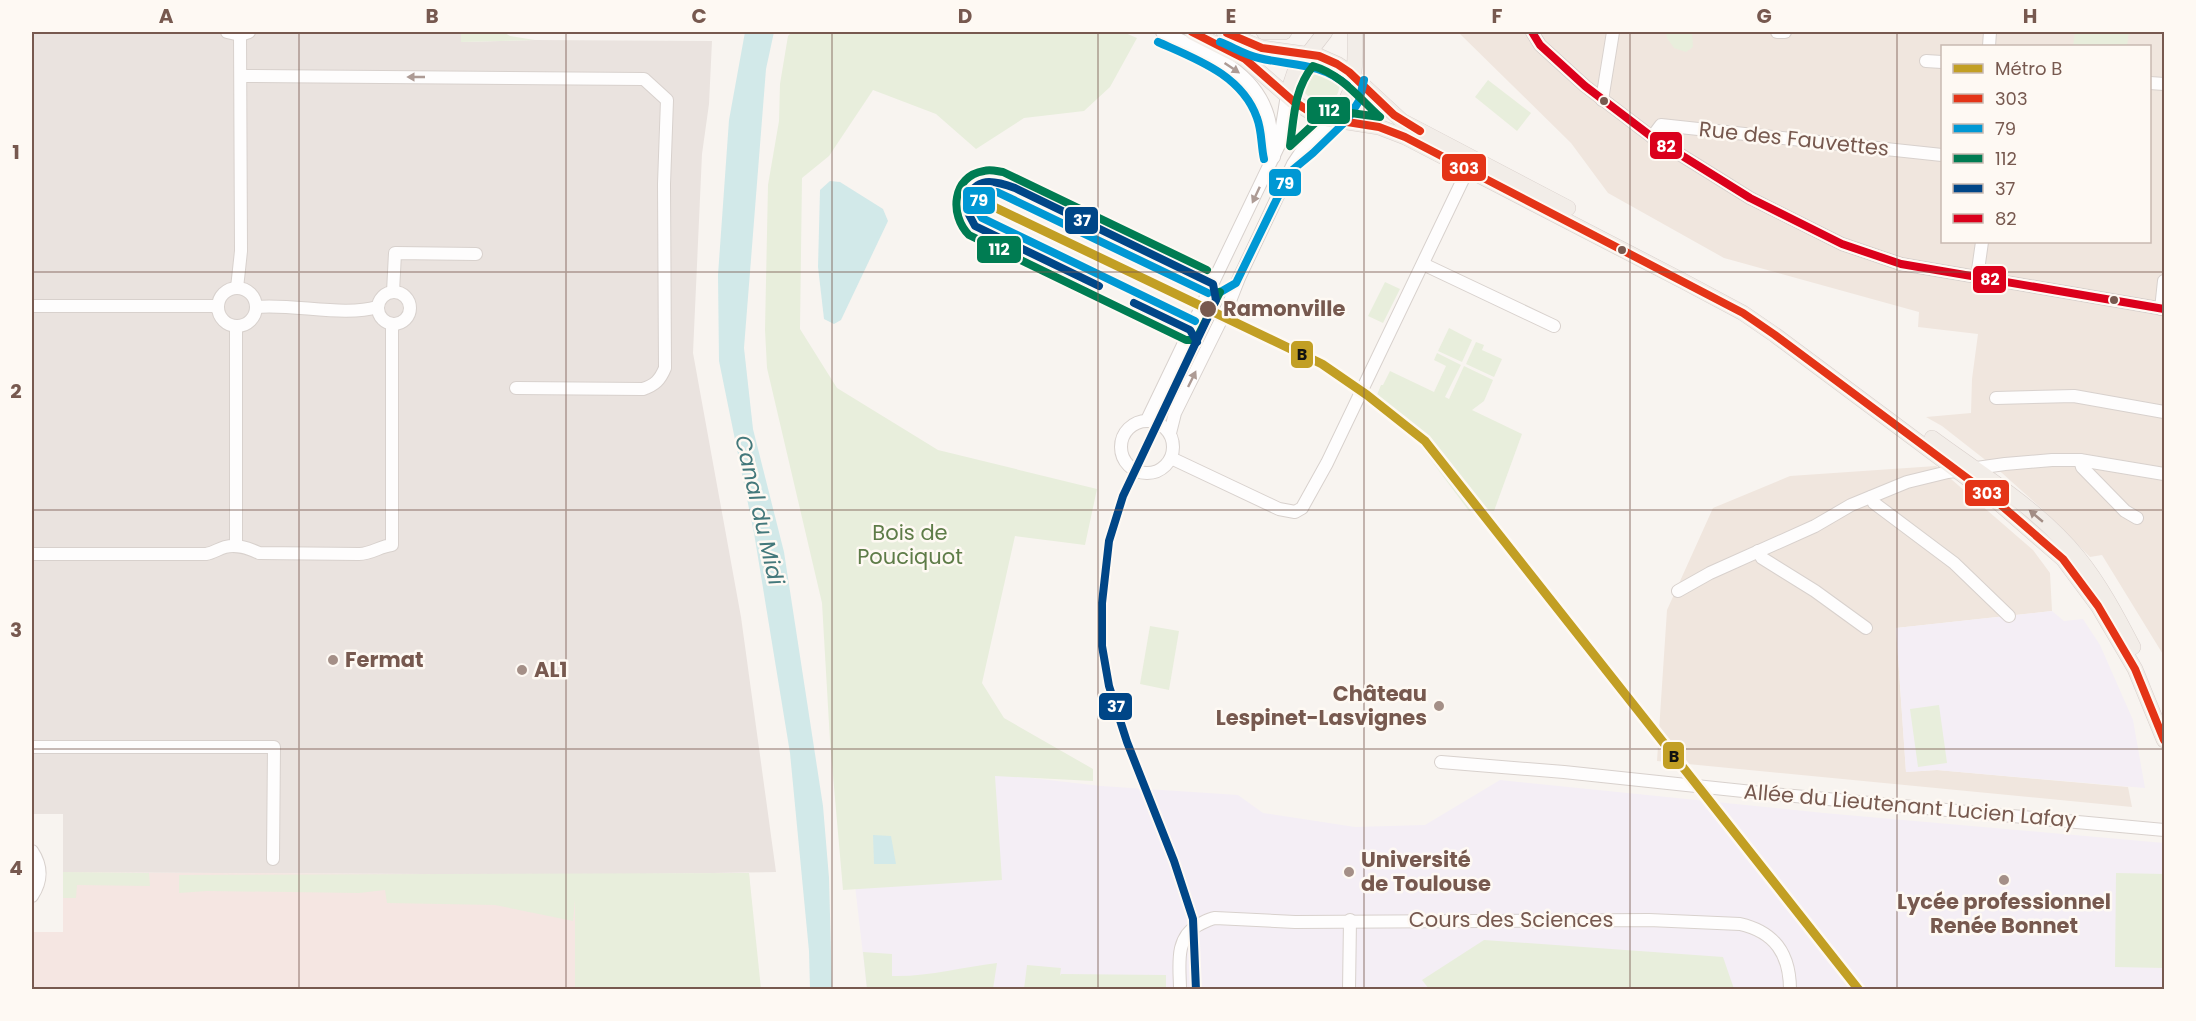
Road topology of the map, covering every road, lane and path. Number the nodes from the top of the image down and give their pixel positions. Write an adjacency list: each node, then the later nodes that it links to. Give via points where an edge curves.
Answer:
1 (227, 32): 13 (street)
2 (1162, 32): 24 (street, one-way to 24, via 1219,59 1247,79 1267,113)
3 (1192, 32): 19 (main road, via 1245,59)
4 (1224, 32): 14 (main road, via 1262,48)
5 (1264, 32): 6 (main road)
6 (1284, 32)
7 (1325, 32): 14 (main road)
8 (1355, 32): 18 (main road)
9 (1532, 32): 20 (street, via 1540,45)
10 (1613, 32): 20 (street)
11 (1777, 32): 12 (street)
12 (1785, 32)
13 (245, 33): 17 (street)
14 (1309, 54): 18 (main road); 19 (main road, via 1292,77)
15 (1926, 61): 16 (street)
16 (1941, 62)
17 (242, 76): 31 (street, via 241,251); 41 (street, one-way to 17, via 643,389 661,378 667,100 644,78)
18 (1354, 76): 21 (main road, via 1349,97); 45 (main road, via 1406,123 1754,310)
19 (1287, 95): 21 (main road, via 1312,113); 24 (street, via 1280,145)
20 (1602, 100): 22 (street)
21 (1333, 120): 25 (main road, via 1389,130); 46 (street, one-way to 21, via 1175,413 1293,164)
22 (1652, 137): 23 (street, Rue des Fauvettes, via 1660,125); 29 (street, via 1750,198 1842,244 1902,264)
23 (1941, 155)
24 (1274, 157): 44 (street, one-way to 44)
25 (1468, 169): 28 (street); 45 (main road, via 1743,313)
26 (1982, 243): 29 (street)
27 (476, 254): 32 (street, via 395,253)
28 (1423, 264): 40 (street); 47 (street, via 1302,508 1294,512 1279,509)
29 (1977, 277): 37 (street)
30 (2164, 281): 37 (street)
31 (237, 288): 34 (street, via 252,296); 36 (street, via 225,292)
32 (393, 292): 35 (street, via 381,298); 38 (street, via 403,294 410,308 407,318)
33 (32, 306): 36 (street)
34 (256, 307): 35 (street); 39 (street, via 252,318)
35 (377, 307): 38 (street, via 383,320)
36 (218, 308): 39 (street, via 226,322)
37 (2163, 309)
38 (393, 324): 54 (street, via 392,545 359,554 259,553)
39 (236, 326): 54 (street)
40 (1554, 326)
41 (516, 388)
42 (1996, 398): 43 (street, via 2074,396)
43 (2164, 412)
44 (1147, 420): 46 (street); 47 (street, via 1124,432 1120,446 1123,458 1143,473 1160,470)
45 (1904, 424): 49 (main road); 50 (main road)
46 (1170, 432): 47 (street)
47 (1171, 458)
48 (2080, 460): 49 (street, via 2030,461); 51 (street); 53 (street, via 2117,503)
49 (1976, 470): 50 (street); 60 (main road, one-way to 49, via 2150,676 2117,616 2078,557 2049,526)
50 (1959, 471): 52 (street, via 1907,482); 61 (main road, via 2016,516 2079,579 2135,669)
51 (2164, 474)
52 (1871, 497): 55 (street); 58 (street, via 1954,563)
53 (2137, 518)
54 (236, 546): 56 (street, via 206,554)
55 (1758, 551): 57 (street); 59 (street, via 1762,558)
56 (32, 554)
57 (1678, 591)
58 (2009, 616)
59 (1866, 628)
60 (2164, 713)
61 (2164, 740)
62 (32, 747): 66 (street, via 274,747)
63 (1441, 762): 64 (street, Allée du Lieutenant Lucien Lafay)
64 (2164, 830)
65 (32, 851): 67 (street, via 40,869)
66 (273, 859)
67 (32, 896)
68 (1350, 920): 69 (street, Cours des Sciences, via 1210,918 1182,940); 70 (street); 71 (street, Cours des Sciences, via 1649,920 1740,924 1754,927 1776,944 1790,971)
69 (1180, 990)
70 (1349, 990)
71 (1790, 990)

